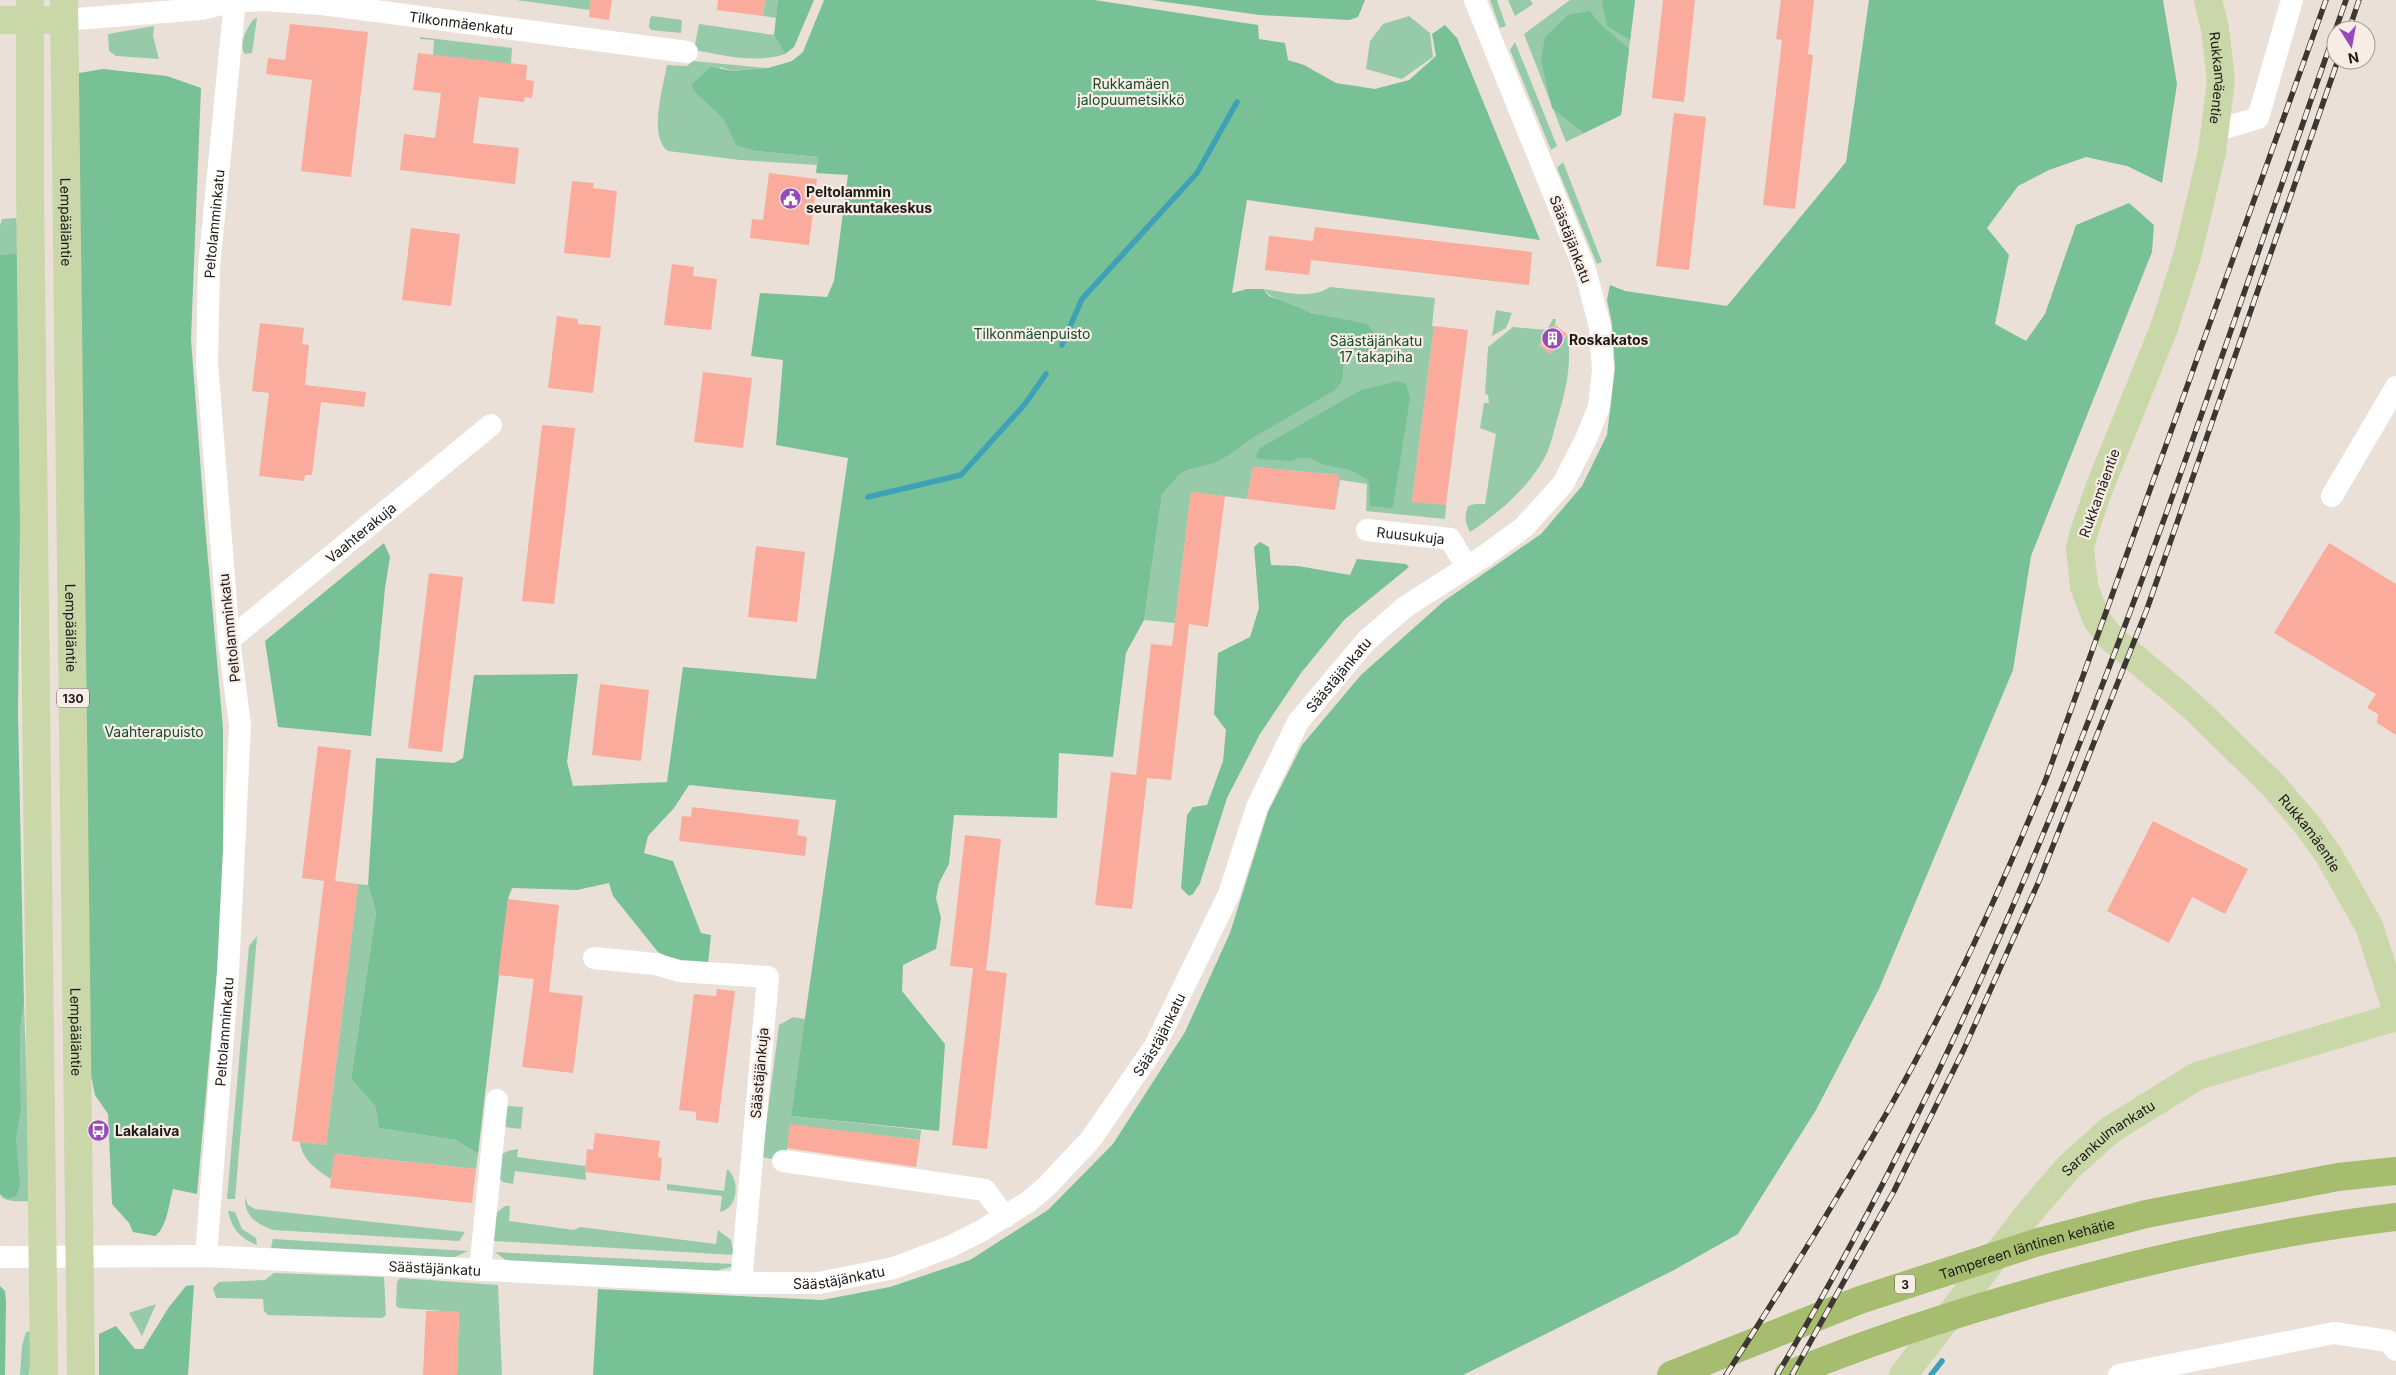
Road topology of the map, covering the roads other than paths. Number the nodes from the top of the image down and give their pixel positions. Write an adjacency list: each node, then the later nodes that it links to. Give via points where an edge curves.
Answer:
1 (1475, 0): 14 (street, Säästäjänkatu, via 1586,273 1600,327 1603,370 1598,408 1563,484 1523,528)
2 (2208, 0): 9 (main road, Rukkamäentie, via 2221,80)
3 (2292, 0): 9 (street, via 2258,118)
4 (231, 1): 6 (street, Tilkonmäenkatu, via 201,9); 8 (street, Tilkonmäenkatu, via 322,4); 15 (street, Peltolamminkatu, via 207,327 207,363)
5 (30, 10): 6 (main road, Tilkonmäenkatu); 7 (main road, Tilkonmäenkatu); 27 (main road)
6 (64, 10): 24 (main road, Lempääläntie / 130)
7 (0, 20)
8 (687, 52)
9 (2215, 131): 17 (main road, Rukkamäentie, via 2185,262 2164,328 2084,532 2080,570 2097,620 2111,638 2192,706 2274,786 2308,826 2369,926)
10 (2396, 387): 12 (street)
11 (491, 425): 15 (street, Vaahterakuja)
12 (2332, 496)
13 (1368, 530): 14 (street, Ruusukuja, via 1450,539)
14 (1467, 567): 22 (street, Säästäjänkatu, via 1405,607 1366,641 1298,722 1257,807 1228,894 1155,1046 1106,1118 1068,1166 1028,1202)
15 (230, 640): 25 (street, Peltolamminkatu, via 240,724 228,973)
16 (594, 958): 29 (street, Säästäjänkuja, via 655,964 680,971 768,977)
17 (2396, 1009)
18 (2396, 1017): 35 (main road, Sarankulmankatu, via 2197,1076 2110,1130 2069,1167 2033,1208)
19 (497, 1100): 28 (street)
20 (784, 1161): 22 (street, via 986,1184)
21 (2396, 1171): 33 (highway, Tampereen läntinen kehätie / 3, via 2338,1178 2146,1214 2035,1243 1860,1300)
22 (1005, 1217): 29 (street, Säästäjänkatu, via 949,1247 880,1272 819,1283)
23 (2396, 1217): 34 (highway, via 2155,1259 1910,1328)
24 (80, 1256): 25 (street, Säästäjänkatu); 27 (street, Säästäjänkatu); 32 (main road, Lempääläntie / 130)
25 (206, 1256): 28 (street, Säästäjänkatu)
26 (0, 1257): 27 (street, Säästäjänkatu)
27 (42, 1257): 31 (main road)
28 (480, 1270): 29 (street, Säästäjänkatu)
29 (741, 1283)
30 (2396, 1350): 36 (street, via 2388,1341 2334,1333)
31 (44, 1375)
32 (81, 1375)
33 (1671, 1375)
34 (1788, 1375)
35 (1902, 1375)
36 (2119, 1375)

